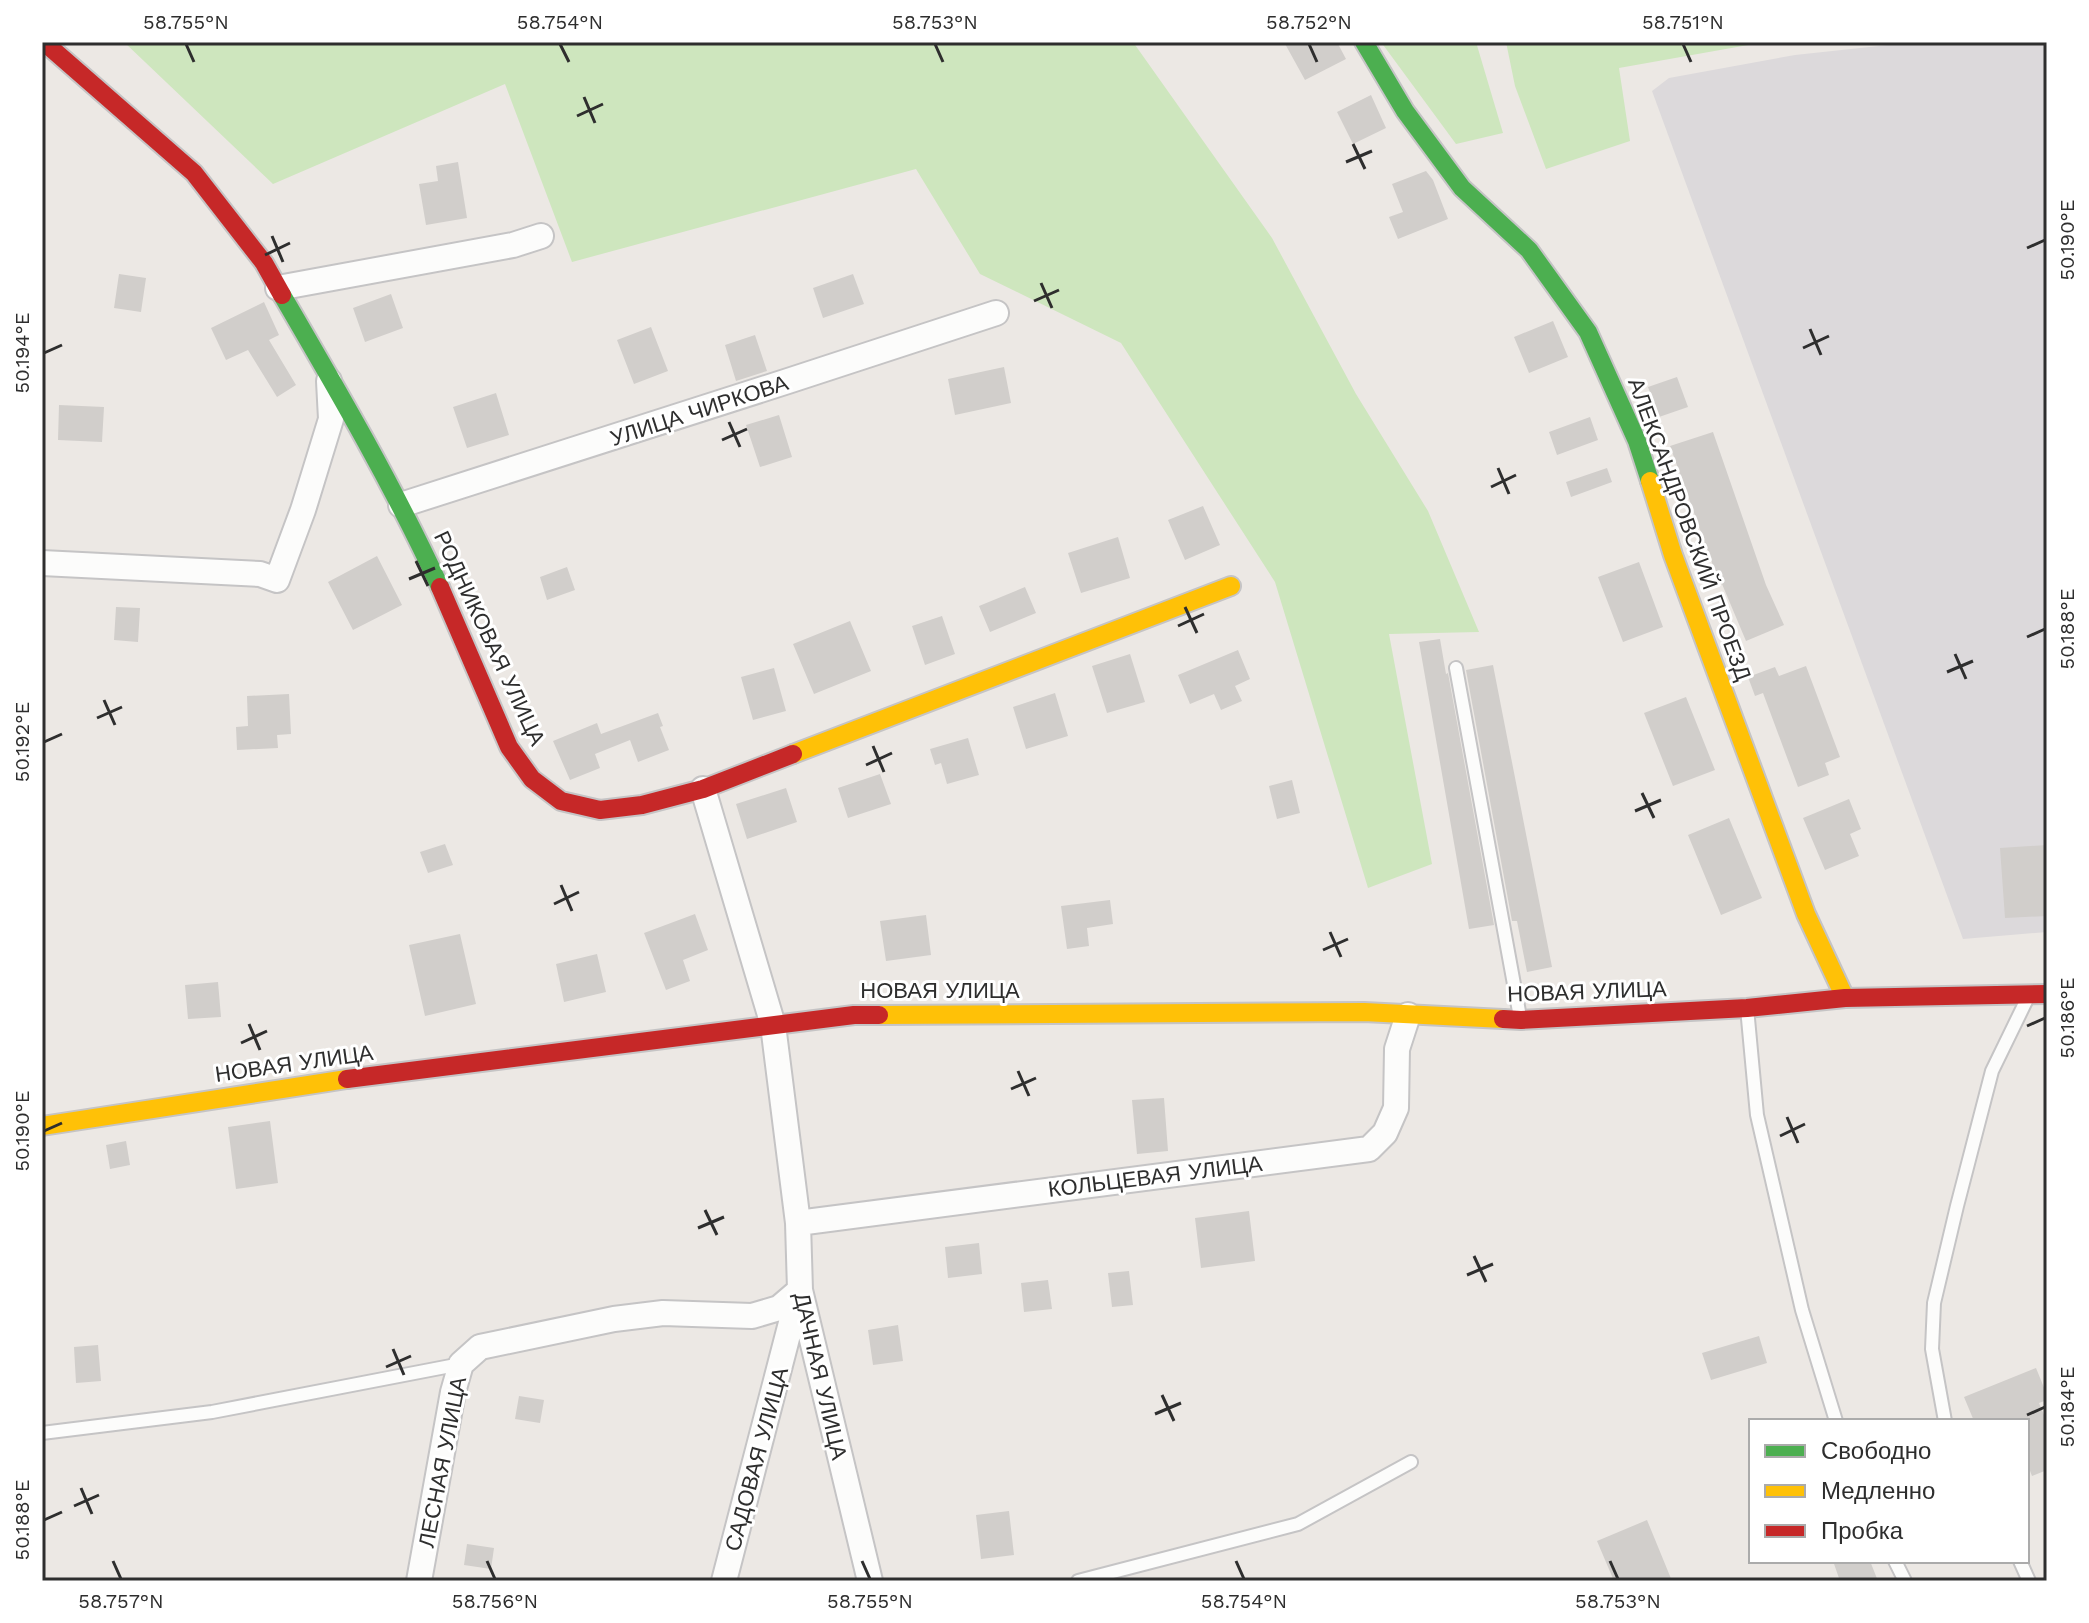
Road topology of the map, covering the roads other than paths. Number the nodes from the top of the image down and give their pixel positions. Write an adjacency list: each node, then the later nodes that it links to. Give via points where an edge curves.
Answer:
1 (44, 42): 4 (street, РОДНИКОВАЯ УЛИЦА, via 194,173)
2 (1364, 42): 13 (street, АЛЕКСАНДРОВСКИЙ ПРОЕЗД, via 1405,111 1462,188 1529,250 1588,332 1637,441 1673,555 1806,914)
3 (541, 236): 4 (street)
4 (278, 288): 6 (street, РОДНИКОВАЯ УЛИЦА)
5 (996, 313): 7 (street, УЛИЦА ЧИРКОВА)
6 (328, 375): 7 (street, РОДНИКОВАЯ УЛИЦА); 8 (street, via 331,419 277,580 260,574)
7 (401, 505): 11 (street, РОДНИКОВАЯ УЛИЦА, via 509,747 532,779 561,801 600,810)
8 (42, 563)
9 (1231, 586): 11 (street, РОДНИКОВАЯ УЛИЦА)
10 (1456, 668): 16 (lane)
11 (703, 789): 17 (street, ДАЧНАЯ УЛИЦА)
12 (2038, 994): 13 (street, НОВАЯ УЛИЦА); 23 (lane, via 1992,1071 1934,1303 1932,1349)
13 (1845, 998): 14 (street, НОВАЯ УЛИЦА)
14 (1747, 1008): 16 (street, НОВАЯ УЛИЦА); 22 (lane, via 1757,1115 1802,1310)
15 (1408, 1015): 16 (street, НОВАЯ УЛИЦА); 17 (street, НОВАЯ УЛИЦА, via 854,1015); 19 (street, КОЛЬЦЕВАЯ УЛИЦА, via 1397,1049 1396,1108 1385,1133 1369,1149)
16 (1521, 1020)
17 (773, 1025): 18 (street, НОВАЯ УЛИЦА, via 332,1081); 19 (street, ДАЧНАЯ УЛИЦА)
18 (42, 1126)
19 (798, 1223): 20 (street, ДАЧНАЯ УЛИЦА)
20 (800, 1290): 21 (street, ЛЕСНАЯ УЛИЦА, via 779,1308 752,1316 663,1313 614,1319 480,1347); 28 (street, САДОВАЯ УЛИЦА); 29 (street, ДАЧНАЯ УЛИЦА)
21 (461, 1364): 24 (lane, via 212,1412); 27 (street, ЛЕСНАЯ УЛИЦА)
22 (1835, 1419)
23 (1945, 1419)
24 (42, 1433)
25 (1411, 1462): 30 (lane, via 1298,1524)
26 (1896, 1563): 31 (lane)
27 (419, 1581)
28 (724, 1581)
29 (870, 1581)
30 (1078, 1581)
31 (1905, 1581)

